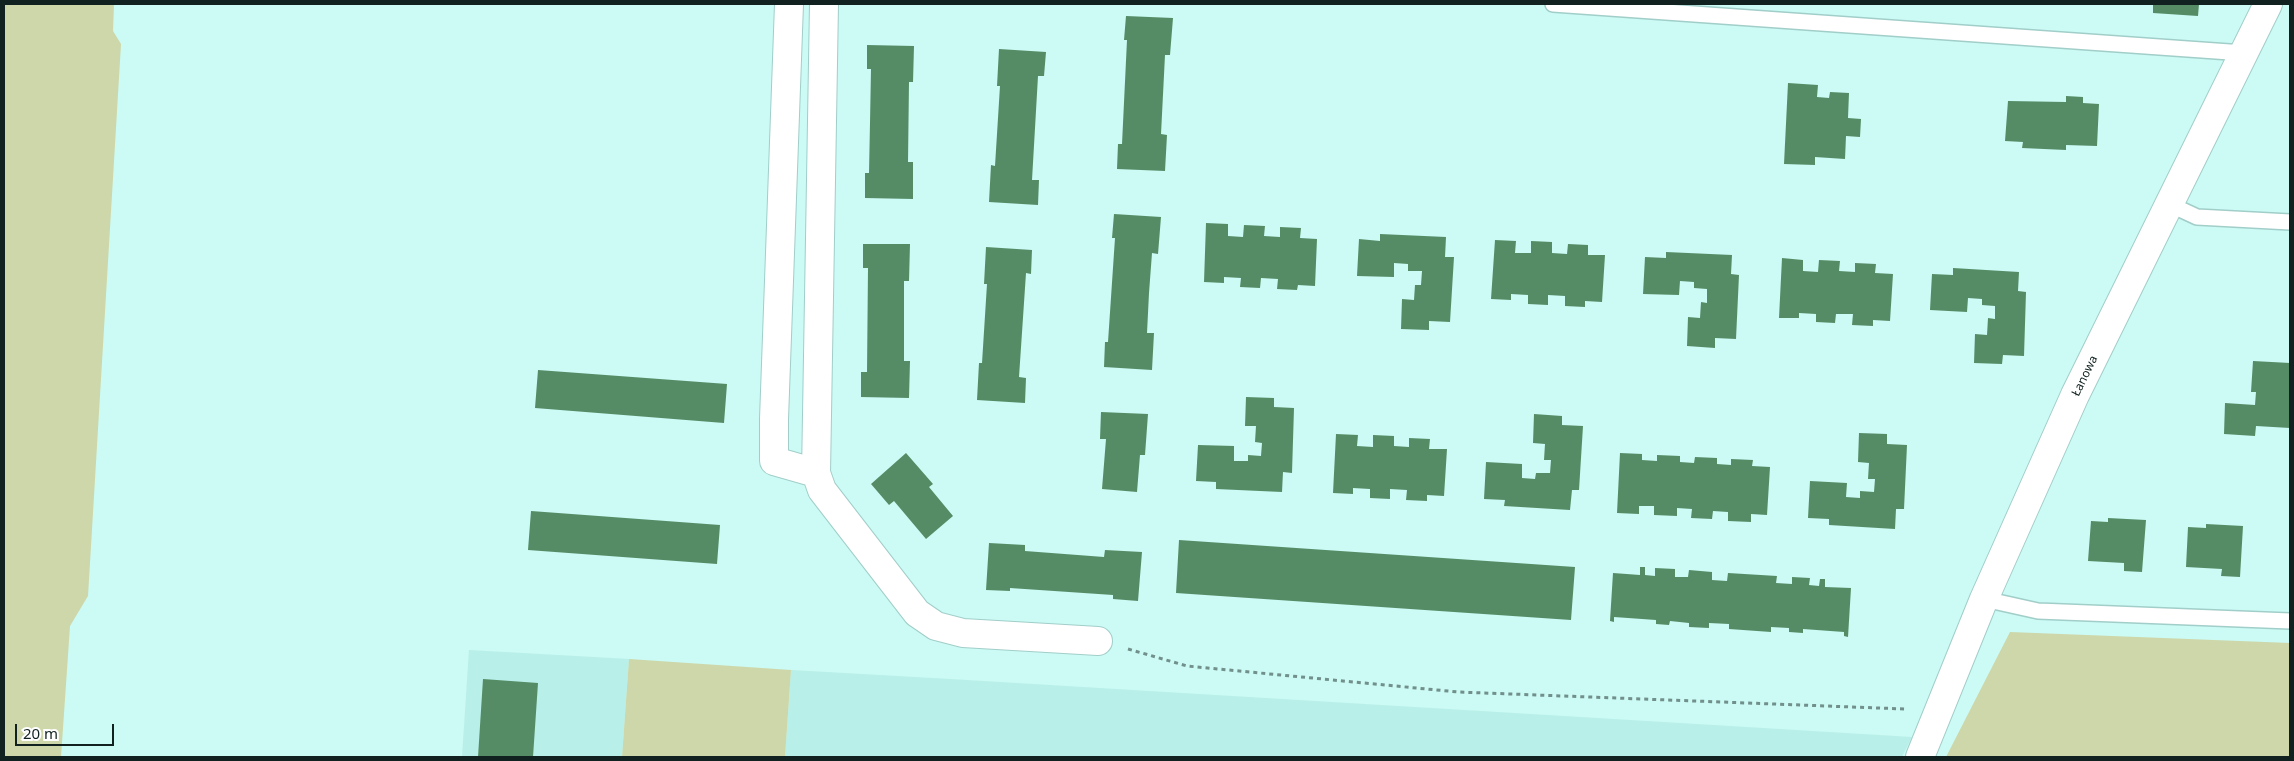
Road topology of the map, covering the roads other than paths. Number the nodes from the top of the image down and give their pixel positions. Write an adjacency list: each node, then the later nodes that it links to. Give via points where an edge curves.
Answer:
1 (789, 4): 8 (street, via 774,460)
2 (824, 4): 8 (street)
3 (1553, 4): 5 (lane)
4 (2268, 4): 5 (street, Łanowa)
5 (2244, 53): 6 (street, Łanowa)
6 (2169, 204): 7 (lane, via 2197,217); 9 (street, Łanowa, via 2075,395)
7 (2290, 222)
8 (816, 473): 11 (street, via 822,490 917,613 936,626 963,633)
9 (1984, 599): 10 (lane, via 2038,611); 12 (street, Łanowa)
10 (2290, 621)
11 (1098, 641)
12 (1920, 757)

